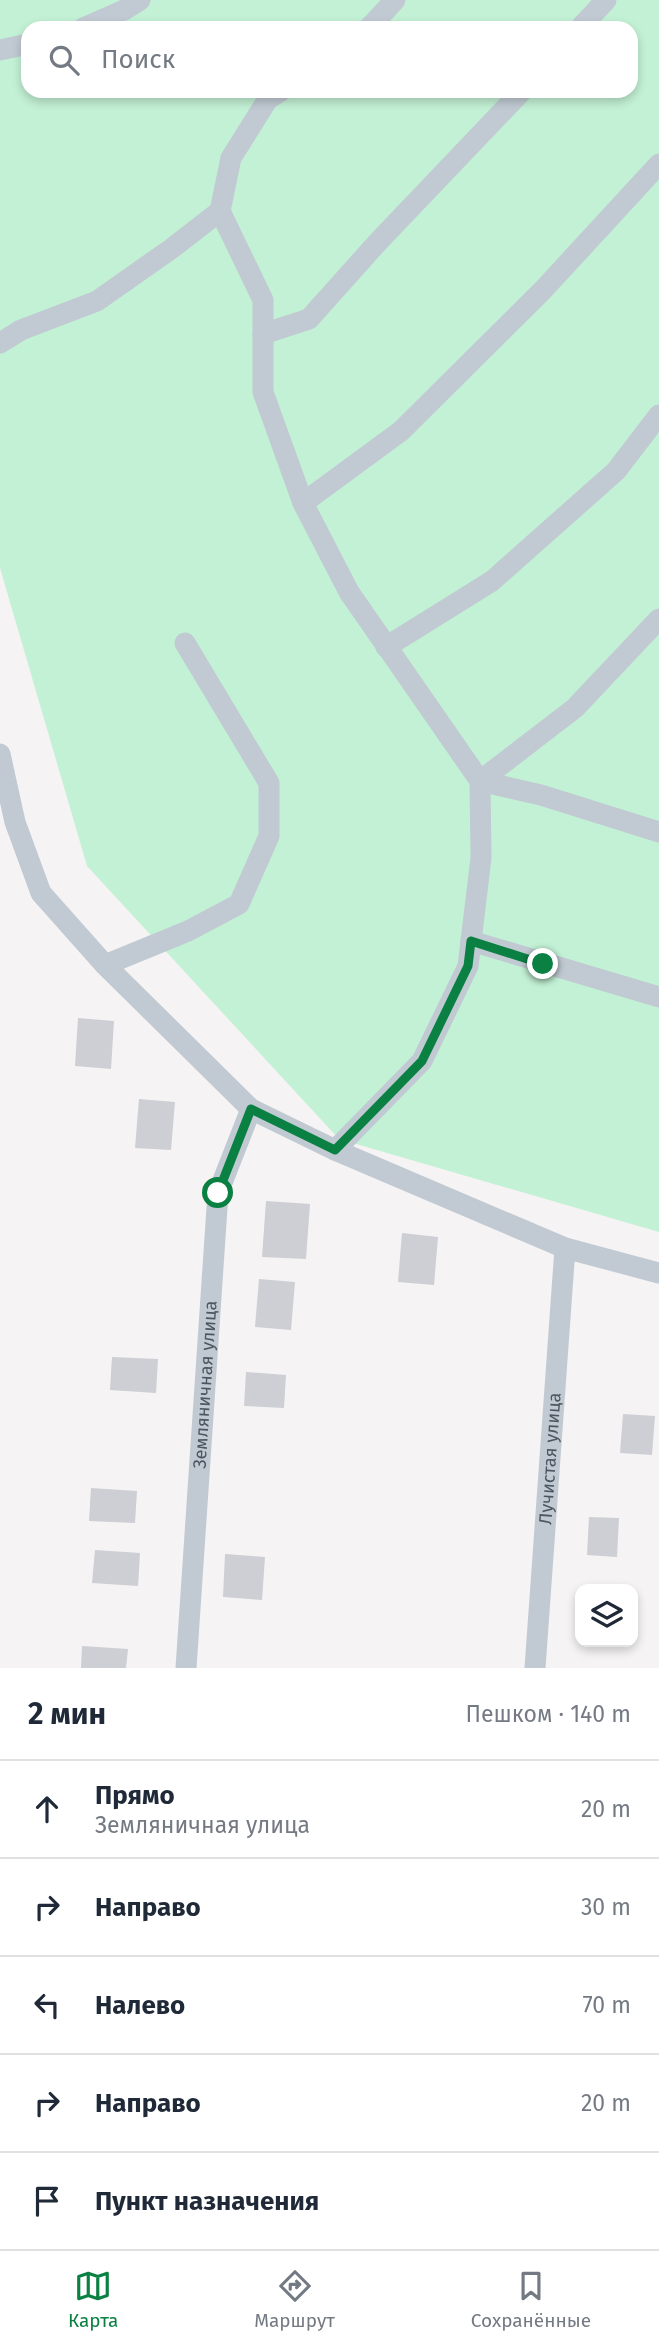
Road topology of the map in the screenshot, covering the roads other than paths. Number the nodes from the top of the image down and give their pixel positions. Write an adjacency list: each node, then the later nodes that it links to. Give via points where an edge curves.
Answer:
1 (140, 0): 4 (street)
2 (395, 0): 5 (street)
3 (606, 0): 6 (street)
4 (99, 21)
5 (376, 21)
6 (586, 21)
7 (21, 46): 8 (street)
8 (0, 50)
9 (270, 98): 12 (street, via 231,158)
10 (515, 98): 13 (street, via 309,319)
11 (659, 164): 16 (street, via 543,290 401,431)
12 (220, 211): 13 (street, via 263,300); 14 (street, via 97,301 21,330)
13 (262, 334): 16 (street, via 263,391)
14 (0, 343)
15 (659, 415): 19 (street, via 616,471 492,582)
16 (303, 503): 19 (street, via 349,592)
17 (659, 619): 21 (street, via 575,708)
18 (185, 643): 24 (street, via 269,783 268,836 239,904)
19 (387, 647): 21 (street)
20 (0, 754): 24 (street, via 15,822 41,892)
21 (480, 781): 22 (street); 23 (street, via 481,858)
22 (659, 832)
23 (471, 941): 25 (street); 27 (street, via 468,966 422,1061)
24 (105, 965): 26 (street)
25 (659, 997)
26 (251, 1109): 27 (street); 30 (street, Земляничная улица, via 218,1193)
27 (335, 1150): 28 (street)
28 (565, 1248): 29 (street); 31 (street, Лучистая улица)
29 (659, 1273)
30 (186, 1668)
31 (535, 1668)

